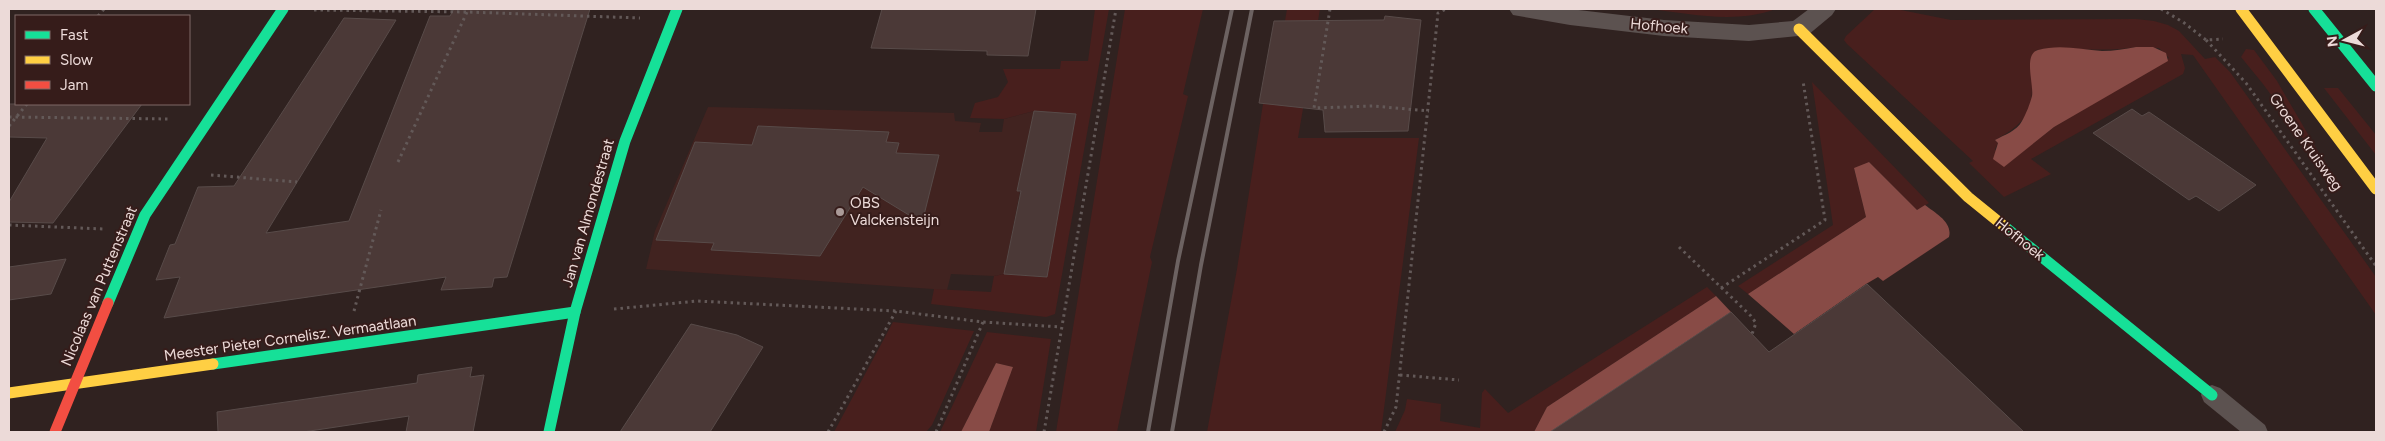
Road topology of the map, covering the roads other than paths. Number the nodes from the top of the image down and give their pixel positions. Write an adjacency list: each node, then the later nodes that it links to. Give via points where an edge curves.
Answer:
1 (283, 9): 11 (street, Nicolaas van Puttenstraat, via 145,215)
2 (1521, 9): 7 (street, Hofhoek, via 1664,28 1749,32)
3 (1824, 9): 7 (street)
4 (2241, 9): 9 (street, Groene Kruisweg)
5 (2314, 9): 8 (street)
6 (675, 14): 10 (street, Jan van Almondestraat, via 625,140)
7 (1799, 29): 13 (street, Hofhoek, via 1968,197)
8 (2376, 86)
9 (2376, 189)
10 (575, 312): 11 (street, Meester Pieter Cornelisz. Vermaatlaan); 15 (street, Jan van Almondestraat)
11 (74, 384): 12 (street, Meester Pieter Cornelisz. Vermaatlaan); 14 (street, Nicolaas van Puttenstraat)
12 (9, 393)
13 (2212, 395): 16 (lane, Hofhoek)
14 (55, 432)
15 (549, 432)
16 (2256, 432)

